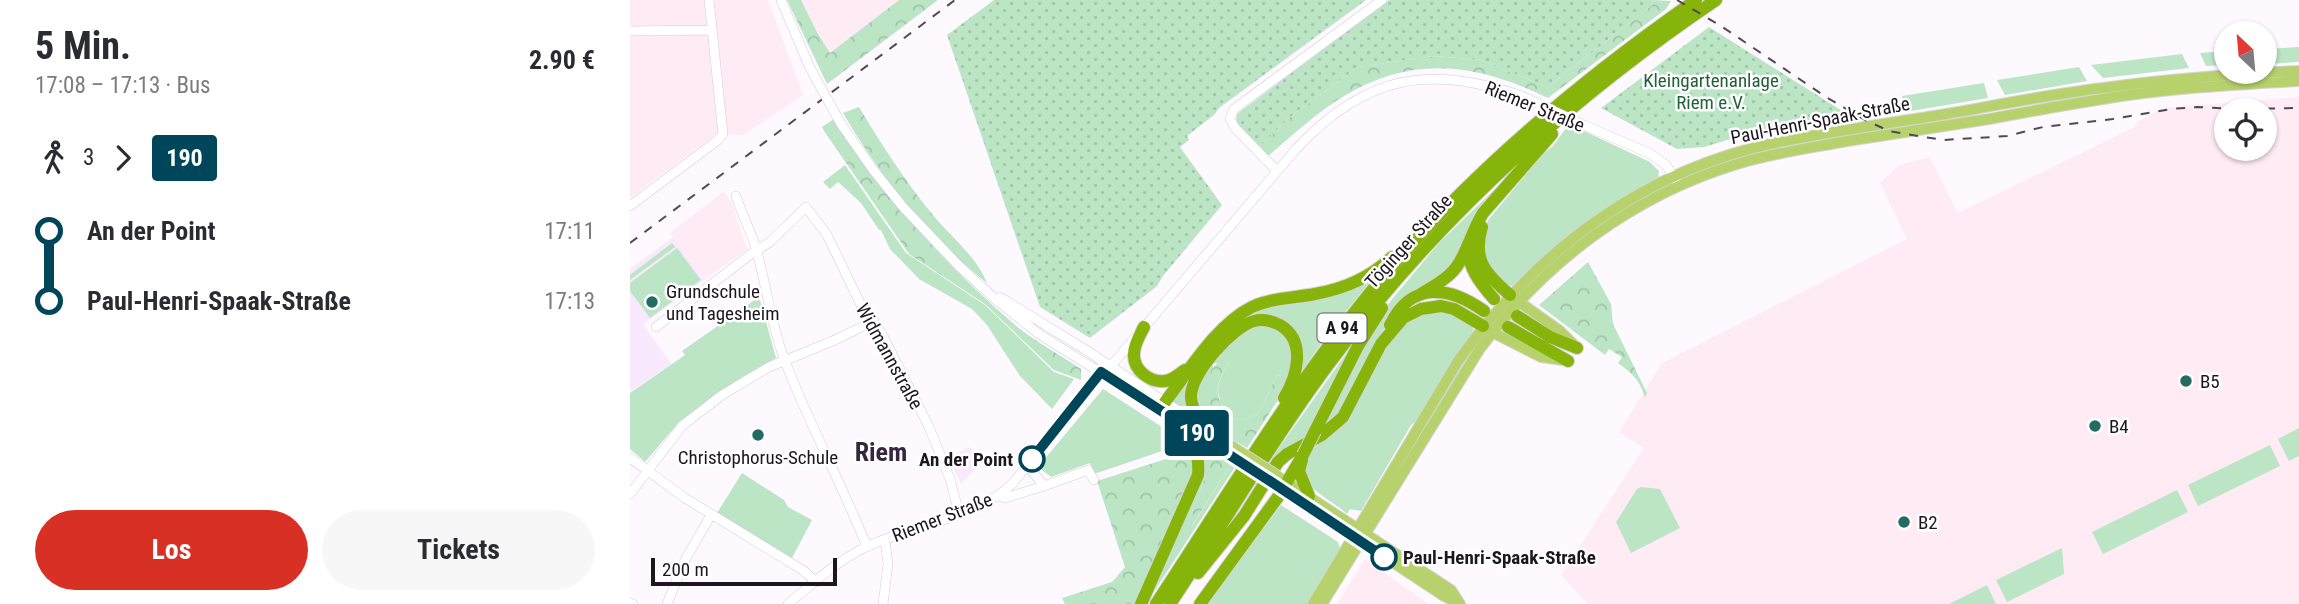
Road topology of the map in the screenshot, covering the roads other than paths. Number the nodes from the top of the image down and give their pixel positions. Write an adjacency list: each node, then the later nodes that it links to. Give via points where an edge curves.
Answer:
1 (709, 0): 6 (street)
2 (781, 0): 20 (street, bridge, via 810,68 874,171 911,216)
3 (1382, 0): 11 (street, via 1234,109 1230,119 1235,128)
4 (1696, 0): 16 (highway, Töginger Straße / A 94, via 1543,118)
5 (1716, 0): 10 (highway, Töginger Straße / A 94)
6 (712, 30): 7 (street); 15 (street, via 723,134)
7 (630, 31)
8 (2299, 71): 12 (main road, Paul-Henri-Spaak-Straße, via 2100,88 1778,142 1709,162)
9 (2299, 81): 12 (main road, Paul-Henri-Spaak-Straße, via 2104,98 1780,153)
10 (1582, 100): 14 (highway); 19 (highway, Töginger Straße / A 94, via 1485,186)
11 (1277, 170): 12 (street, Riemer Straße, bridge, via 1330,116 1360,97 1424,79 1460,79 1522,96 1651,153); 29 (street, Riemer Straße)
12 (1677, 181): 22 (main road, Paul-Henri-Spaak-Straße, via 1630,198 1597,220 1556,250)
13 (737, 197): 18 (street)
14 (1492, 203): 17 (highway); 22 (highway, via 1478,240 1479,255 1483,268)
15 (630, 206)
16 (1423, 234): 37 (highway, via 1368,276 1343,287 1252,307 1222,330); 45 (highway, Töginger Straße / A 94, via 1354,312)
17 (1468, 244): 21 (highway, via 1447,277); 23 (highway, via 1474,273)
18 (757, 250): 27 (street, Widmannstraße, via 806,207 827,235 862,307); 28 (street); 36 (street)
19 (1397, 279): 48 (highway, bridge); 64 (highway, Töginger Straße / A 94, via 1322,374)
20 (987, 290): 24 (street); 40 (street, via 1040,334)
21 (1421, 294): 25 (highway, via 1449,292); 33 (highway, via 1398,311)
22 (1514, 298): 31 (main road, Paul-Henri-Spaak-Straße); 34 (main road)
23 (1494, 299)
24 (1012, 304): 39 (street); 40 (street)
25 (1484, 311)
26 (1517, 316): 34 (highway)
27 (874, 321): 36 (street); 58 (street, Widmannstraße, via 929,427)
28 (656, 327)
29 (1144, 327): 37 (highway, via 1134,356 1136,366 1149,378 1170,380); 39 (street, Riemer Straße)
30 (1508, 327): 38 (highway)
31 (1487, 329): 32 (main road); 33 (highway, via 1454,309 1433,307 1403,318); 35 (main road, Paul-Henri-Spaak-Straße); 42 (main road, Paul-Henri-Spaak-Straße, via 1458,361)
32 (1510, 341): 35 (main road); 38 (main road, via 1541,357)
33 (1381, 344): 64 (highway, via 1343,417 1278,462 1227,539)
34 (1577, 348)
35 (1479, 349): 42 (main road, Paul-Henri-Spaak-Straße)
36 (785, 361): 51 (street, via 722,395 682,426); 62 (street)
37 (1197, 361): 43 (highway)
38 (1569, 361)
39 (1112, 369): 40 (street); 41 (street)
40 (1101, 372): 41 (street); 50 (street, Riemer Straße)
41 (1123, 381): 43 (street)
42 (1442, 399): 60 (main road, Paul-Henri-Spaak-Straße)
43 (1165, 408): 44 (main road); 46 (street)
44 (1181, 423): 47 (main road); 69 (highway, via 1195,445 1198,475)
45 (1271, 428): 46 (highway, via 1292,382 1297,355 1283,327 1257,321 1233,333 1194,381 1192,406); 70 (highway, Töginger Straße / A 94)
46 (1213, 434): 47 (main road)
47 (1223, 445): 53 (main road, bridge)
48 (1303, 455): 53 (highway); 57 (highway, via 1299,471)
49 (630, 458): 51 (street)
50 (1027, 465): 54 (street); 56 (street, Riemer Straße)
51 (646, 471): 55 (street); 59 (street)
52 (1094, 480): 54 (street, via 1088,470)
53 (1280, 482): 57 (main road); 60 (main road); 71 (highway)
54 (1044, 486): 56 (street, via 1005,498)
55 (630, 494)
56 (1000, 495): 58 (street, Riemer Straße)
57 (1309, 496): 60 (main road)
58 (959, 513): 61 (street, Riemer Straße)
59 (711, 515): 63 (street); 66 (street)
60 (1360, 536): 65 (main road); 72 (main road); 73 (main road)
61 (885, 540): 62 (street, Riemer Straße); 68 (street, via 888,564)
62 (867, 547): 63 (street, Riemer Straße)
63 (816, 582): 67 (street, Riemer Straße)
64 (1171, 603)
65 (1460, 603)
66 (667, 604)
67 (788, 604)
68 (883, 604)
69 (1141, 604)
70 (1156, 604)
71 (1200, 604)
72 (1312, 604)
73 (1322, 604)

